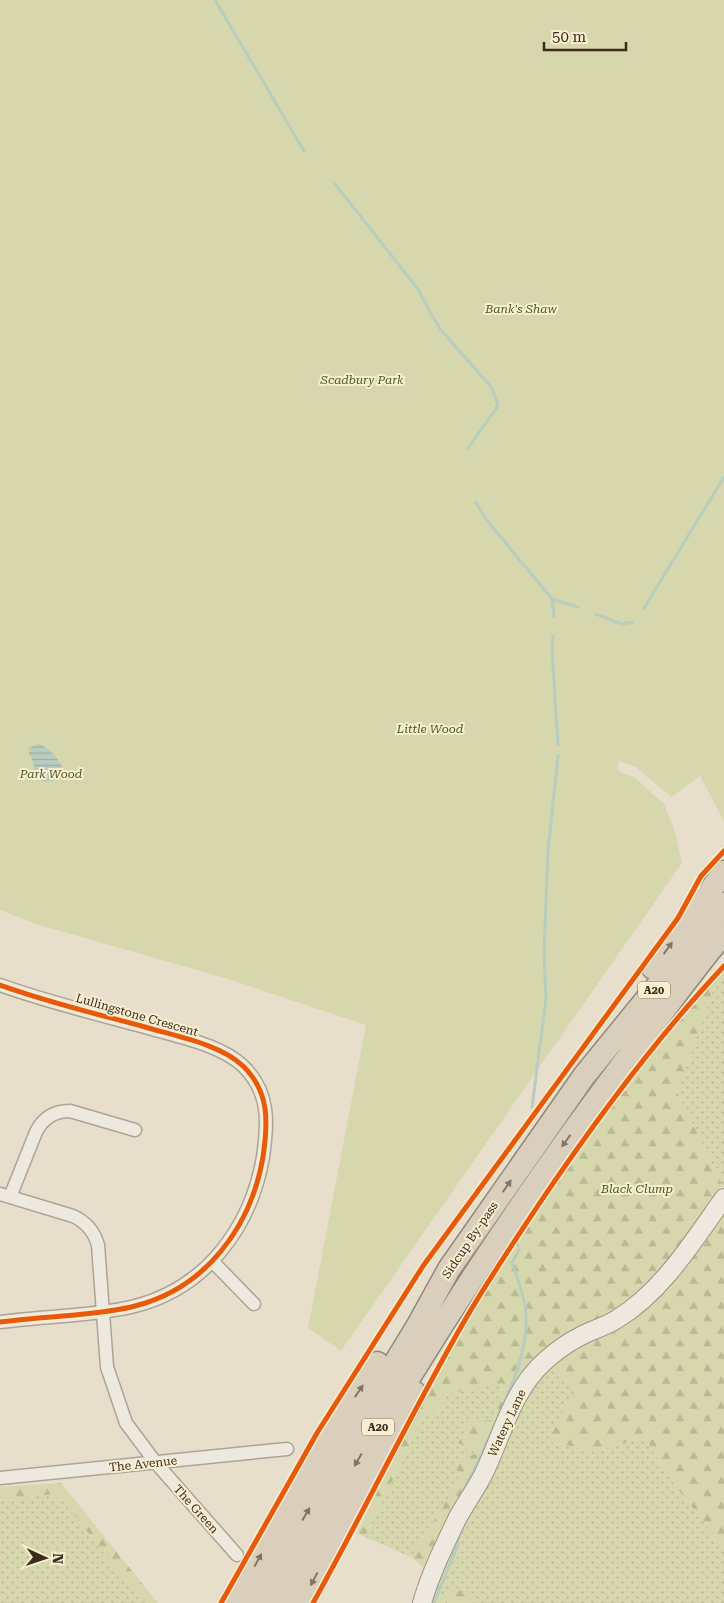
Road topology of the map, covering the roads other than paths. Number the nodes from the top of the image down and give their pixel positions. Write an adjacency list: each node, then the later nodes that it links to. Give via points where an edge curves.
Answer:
1 (724, 872): 6 (highway, A20, one-way to 1, via 624,1008)
2 (724, 904): 6 (highway, Sidcup By-pass / A20)
3 (724, 933): 7 (highway, Sidcup By-pass / A20)
4 (724, 954): 7 (highway, A20)
5 (0, 985): 12 (street, Lullingstone Crescent, via 210,1047 232,1057 251,1075 262,1095 267,1122 261,1166 254,1194 240,1225)
6 (584, 1076): 13 (highway, Sidcup By-pass / A20, one-way to 6)
7 (594, 1102): 11 (highway, Sidcup By-pass / A20, one-way to 11)
8 (135, 1130): 9 (street, via 70,1111 47,1117 40,1123)
9 (5, 1195): 15 (street, The Green, via 73,1216 89,1227 98,1245)
10 (724, 1198): 25 (street, Watery Lane, via 678,1261 642,1301 616,1320 560,1349 527,1381 506,1418 484,1474 458,1519)
11 (487, 1255): 23 (highway, Sidcup By-pass / A20, one-way to 23, via 361,1455); 24 (highway, A20, one-way to 24)
12 (212, 1262): 14 (street); 15 (street, Lullingstone Crescent, via 189,1281 161,1297 137,1306)
13 (449, 1269): 21 (highway, A20, one-way to 13, via 329,1435 407,1321); 22 (highway, Sidcup By-pass / A20, one-way to 13, via 345,1445)
14 (254, 1304)
15 (103, 1312): 16 (street, Lullingstone Crescent); 18 (street, The Green, via 108,1368 126,1423)
16 (0, 1322)
17 (287, 1449): 18 (street, The Avenue)
18 (156, 1463): 19 (street, The Avenue); 20 (street, The Green)
19 (0, 1478)
20 (237, 1555)
21 (234, 1603)
22 (258, 1603)
23 (279, 1603)
24 (301, 1603)
25 (422, 1603)

